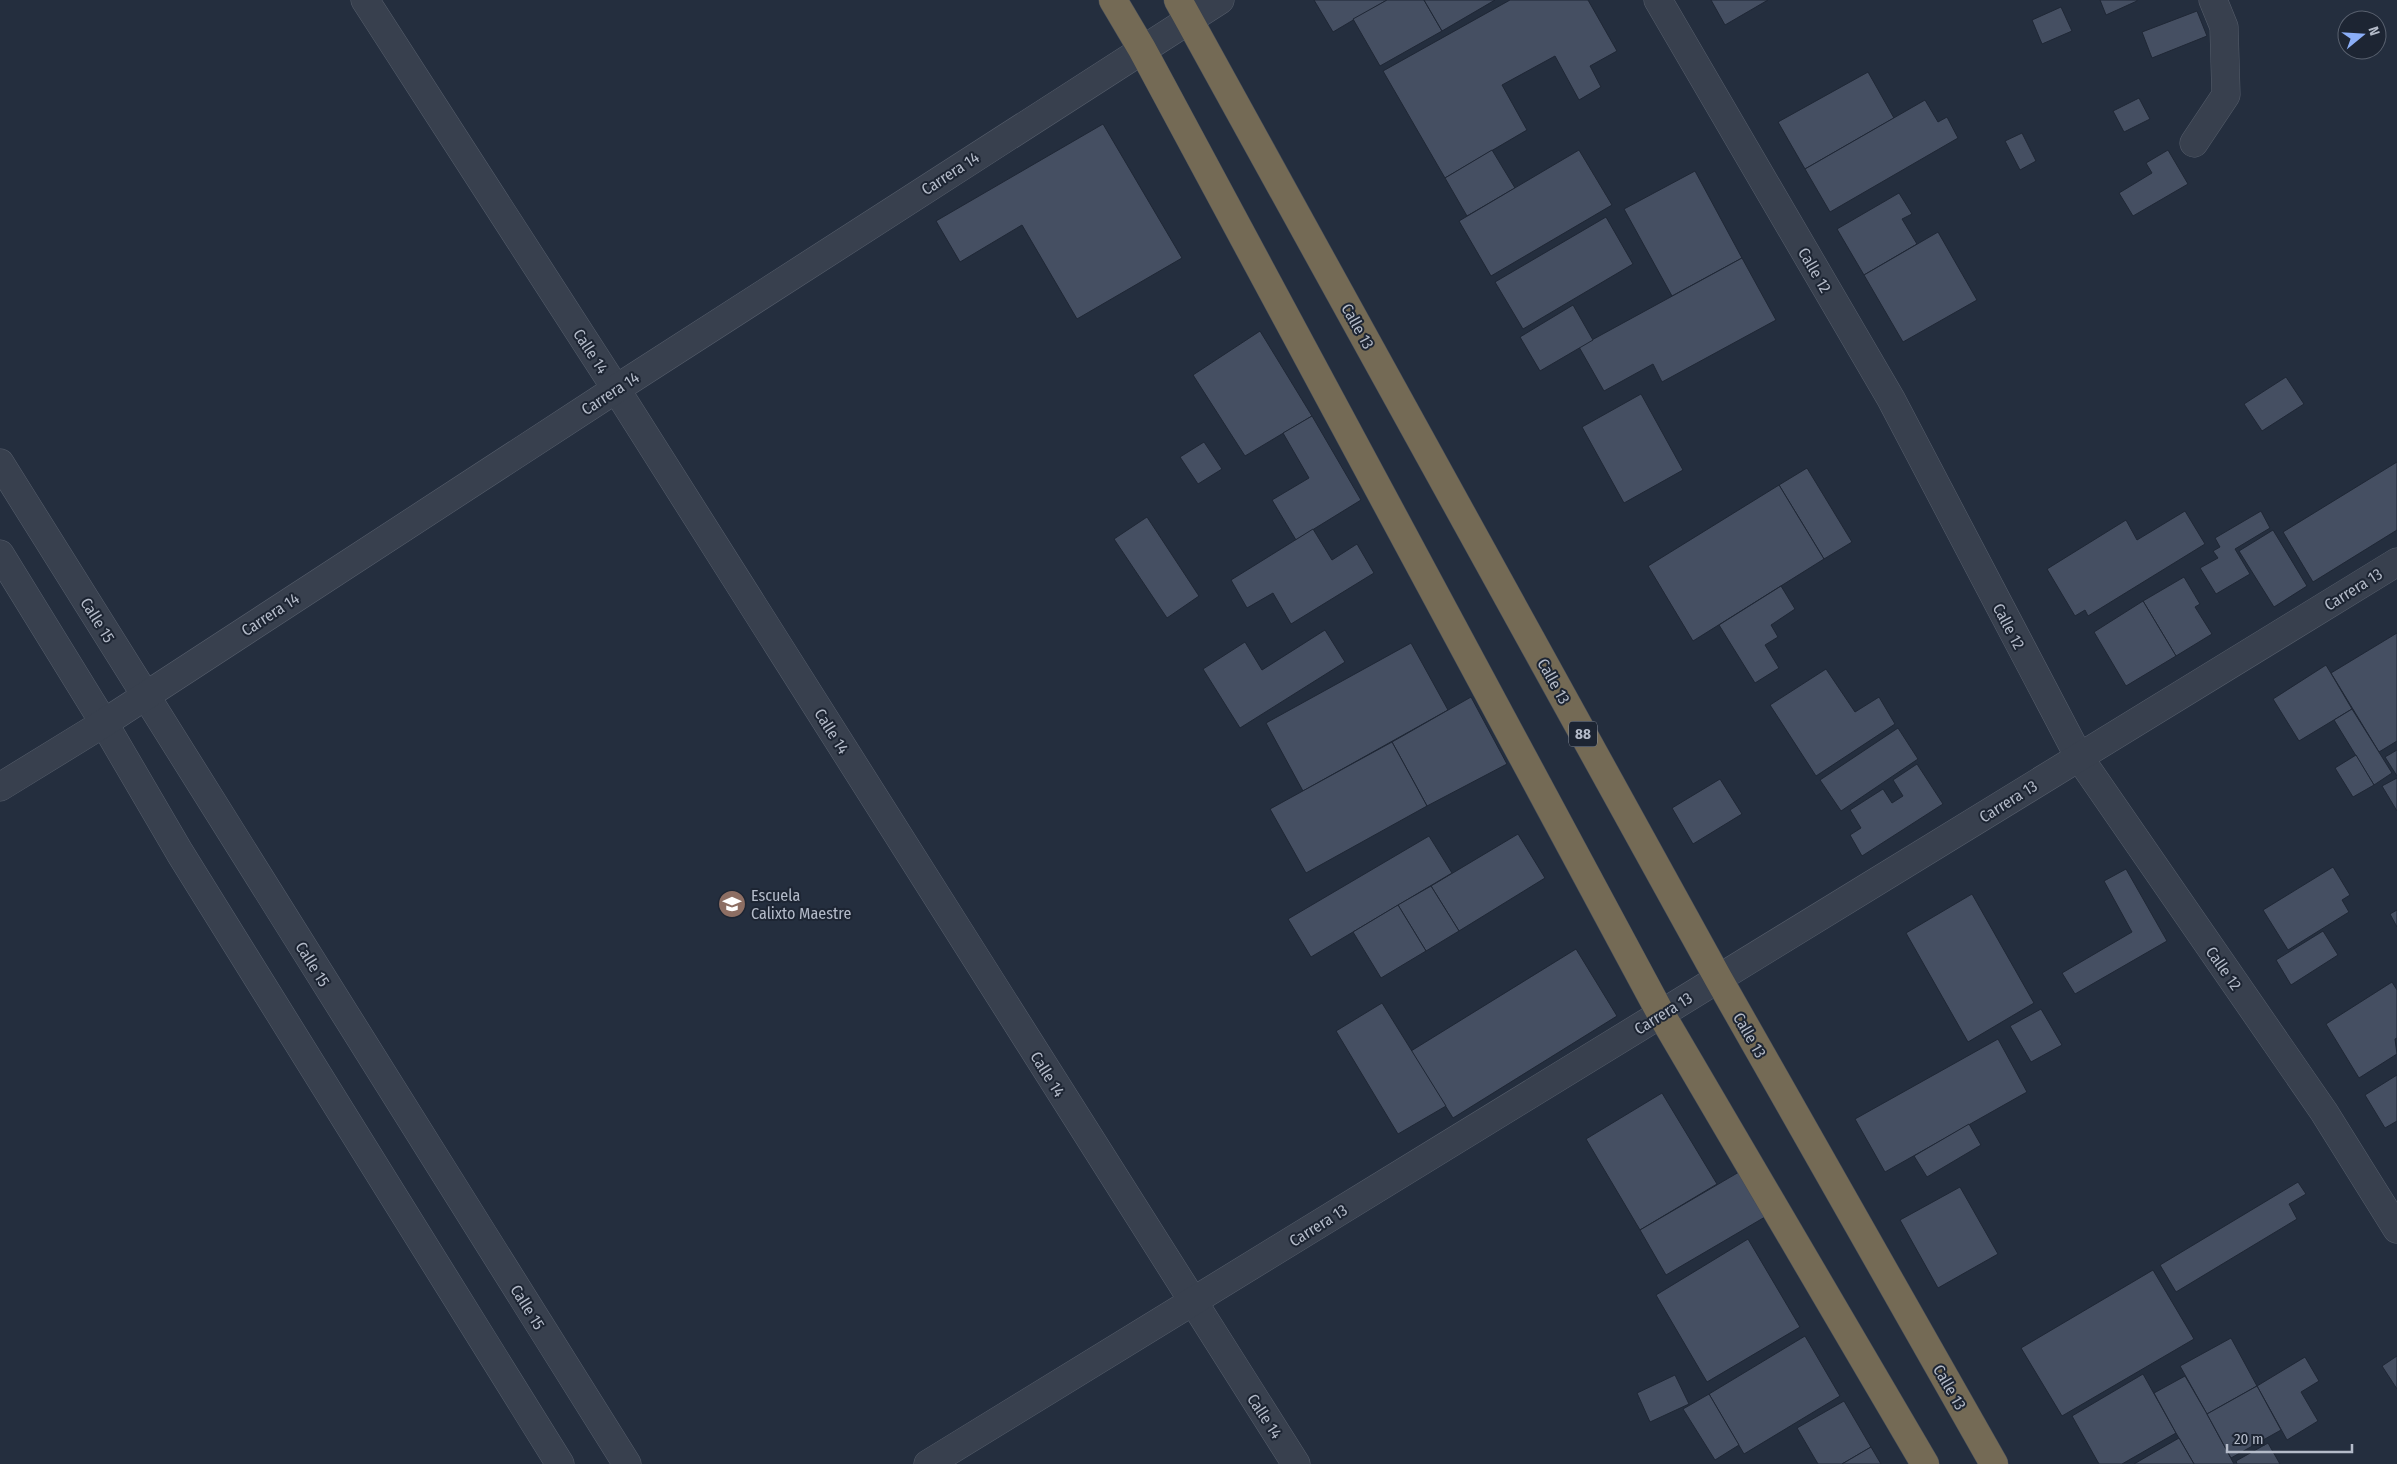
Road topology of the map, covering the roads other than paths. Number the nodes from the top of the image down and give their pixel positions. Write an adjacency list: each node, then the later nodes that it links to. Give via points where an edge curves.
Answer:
1 (365, 0): 9 (street, Calle 14)
2 (1113, 0): 7 (highway)
3 (1220, 0): 6 (street, Carrera 14)
4 (1658, 0): 15 (street, Calle 12, via 1891,399)
5 (2213, 0): 8 (street, via 2224,27 2226,95)
6 (1183, 9): 7 (street, Carrera 14); 17 (highway, Calle 13 / 88)
7 (1142, 49): 9 (street, Carrera 14); 18 (highway)
8 (2194, 143)
9 (616, 389): 13 (street, Carrera 14); 20 (street, Calle 14)
10 (0, 463): 13 (street, Calle 15)
11 (0, 554): 14 (street)
12 (2397, 562): 15 (street, Carrera 13)
13 (145, 696): 14 (street, Carrera 14); 22 (street, Calle 15)
14 (104, 723): 16 (street, Carrera 14); 21 (street, via 180,853)
15 (2079, 757): 17 (street, Carrera 13); 19 (street, Calle 12, via 2324,1112)
16 (0, 787)
17 (1718, 978): 18 (street, Carrera 13); 26 (highway, Calle 13 / 88)
18 (1661, 1014): 20 (street, Carrera 13); 25 (highway)
19 (2397, 1229)
20 (1192, 1302): 23 (street, Carrera 13); 24 (street, Calle 14)
21 (560, 1464)
22 (627, 1464)
23 (928, 1464)
24 (1296, 1464)
25 (1925, 1464)
26 (1994, 1464)

